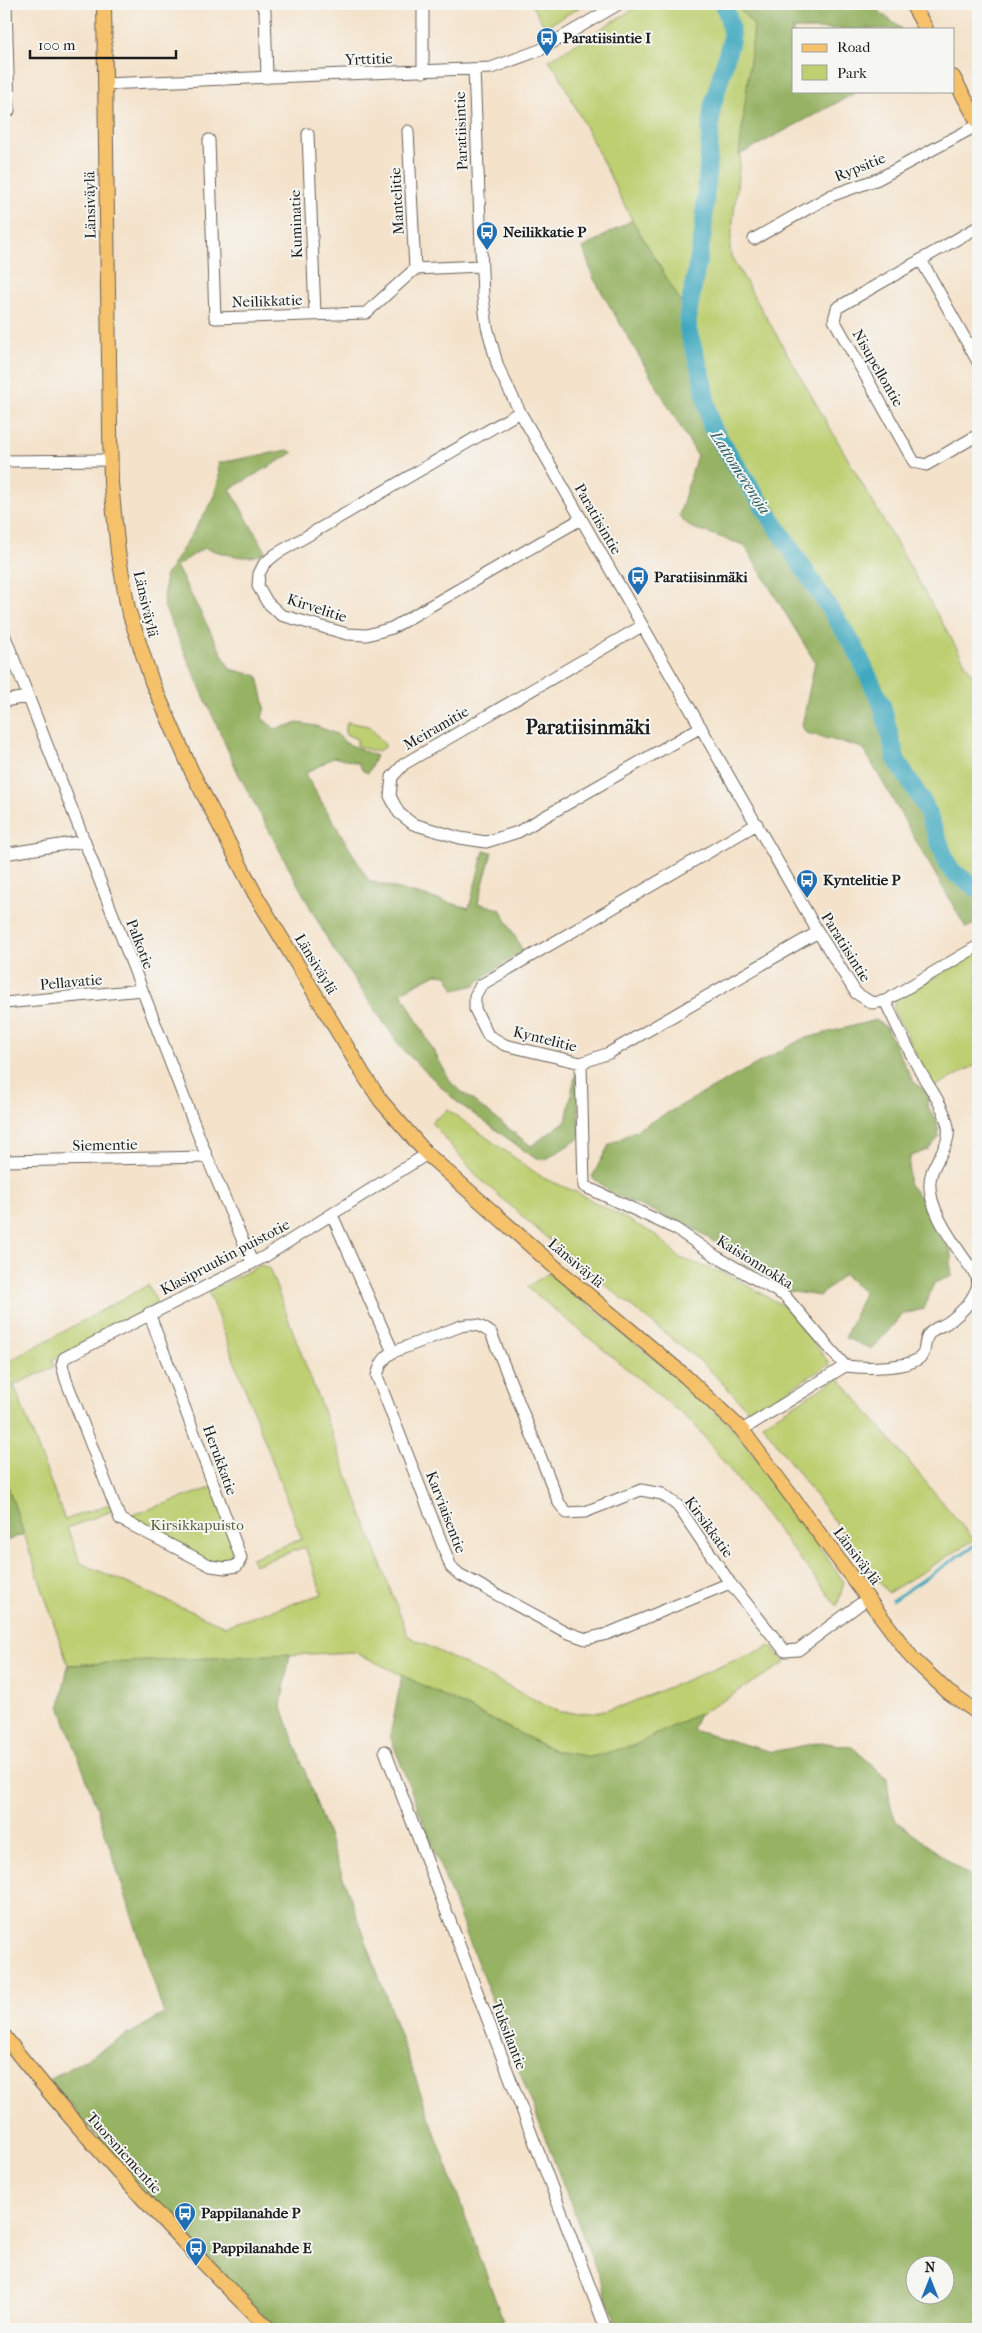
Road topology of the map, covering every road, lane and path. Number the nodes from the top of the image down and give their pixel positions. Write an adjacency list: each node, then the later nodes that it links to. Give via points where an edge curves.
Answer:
1 (6, 4): 13 (street)
2 (104, 4): 12 (main road, Länsiväylä)
3 (261, 4): 10 (street, via 265,10)
4 (422, 4): 9 (street)
5 (619, 4): 8 (street, Yrttitie, via 540,50 490,68)
6 (912, 4): 7 (main road)
7 (925, 28)
8 (474, 69): 9 (street, Yrttitie); 21 (street, Paratiisintie)
9 (424, 72): 10 (street, Yrttitie)
10 (267, 78): 12 (street, Yrttitie)
11 (954, 79): 14 (main road)
12 (104, 84): 27 (main road, Länsiväylä)
13 (9, 111)
14 (978, 123): 19 (street, Rypsitie, via 878,179 830,196)
15 (408, 131): 22 (street, Mantelitie)
16 (308, 134): 23 (street, Kuminatie)
17 (209, 140): 23 (street, Neilikkatie, via 215,318)
18 (978, 228): 20 (street, Nisupellontie)
19 (754, 239)
20 (921, 260): 24 (street); 26 (street, Nisupellontie, via 837,308 834,320 914,462 926,465)
21 (480, 266): 22 (street); 25 (street, Paratiisintie, via 489,335 498,366)
22 (414, 269): 23 (street, Neilikkatie, via 366,313)
23 (314, 314)
24 (978, 362)
25 (520, 412): 29 (street, Paratiisintie); 29 (street, Kirvelitie, via 276,554 264,564 259,574 258,586 267,602 281,615 347,634 367,635 392,628)
26 (978, 435)
27 (111, 460): 28 (street); 46 (main road, Länsiväylä, via 118,552 128,608 161,704 255,894 365,1077 381,1101)
28 (4, 461)
29 (581, 520): 32 (street, Paratiisintie)
30 (978, 566): 31 (street)
31 (978, 573)
32 (642, 626): 36 (street, Paratiisintie); 36 (street, Meiramitie, via 404,764 392,777 390,796 399,813 413,824 486,842 518,832)
33 (4, 634): 34 (street, Palkotie)
34 (27, 697): 35 (street); 38 (street, Palkotie)
35 (4, 701)
36 (701, 727): 37 (street, Paratiisintie)
37 (757, 824): 40 (street, Paratiisintie); 45 (street, Kyntelitie, via 481,985 475,996 475,1009 488,1035 505,1045)
38 (85, 841): 39 (street); 42 (street, Palkotie)
39 (4, 854)
40 (818, 932): 43 (street, Paratiisintie, via 856,993 872,1003); 45 (street, Kyntelitie, via 609,1053)
41 (978, 946): 43 (street)
42 (142, 990): 44 (street, Pellavatie); 47 (street, Palkotie)
43 (885, 1001): 51 (street, via 920,1071 938,1099 948,1125 945,1147 928,1183 930,1194 932,1204 977,1277)
44 (4, 1003)
45 (581, 1063): 55 (street, Kaisionnokka, via 584,1186 676,1229 785,1296)
46 (427, 1154): 49 (street, Klasipruukin puistotie); 56 (main road, Länsiväylä, via 685,1376)
47 (207, 1157): 48 (street, Siementie); 50 (street, Palkotie)
48 (4, 1161)
49 (332, 1216): 50 (street, Klasipruukin puistotie); 53 (street)
50 (252, 1262): 52 (street, Klasipruukin puistotie)
51 (978, 1285): 55 (street, via 972,1299 957,1315 929,1333 917,1360 900,1365)
52 (149, 1314): 54 (street, Klasipruukin puistotie, via 64,1358); 54 (street, Herukkatie, via 241,1558 237,1566 211,1566 120,1519)
53 (392, 1352): 57 (street, Kirsikkatie, via 461,1326 482,1326 490,1333 559,1503 567,1513 585,1512 641,1490 662,1494 678,1506); 57 (street, Karviaisentie, via 380,1365 377,1376 451,1566 459,1574 566,1632 586,1638 607,1634)
54 (62, 1365)
55 (845, 1366): 56 (street)
56 (742, 1430): 58 (main road, Länsiväylä)
57 (730, 1583): 58 (street, Kirsikkatie, via 781,1648 793,1652)
58 (868, 1598): 59 (main road, Länsiväylä, via 926,1673)
59 (978, 1713)
60 (385, 1751): 63 (street, Tuksilantie)
61 (4, 2036): 62 (main road, Tuorsniementie, via 78,2126 168,2226)
62 (269, 2329)
63 (606, 2329)

